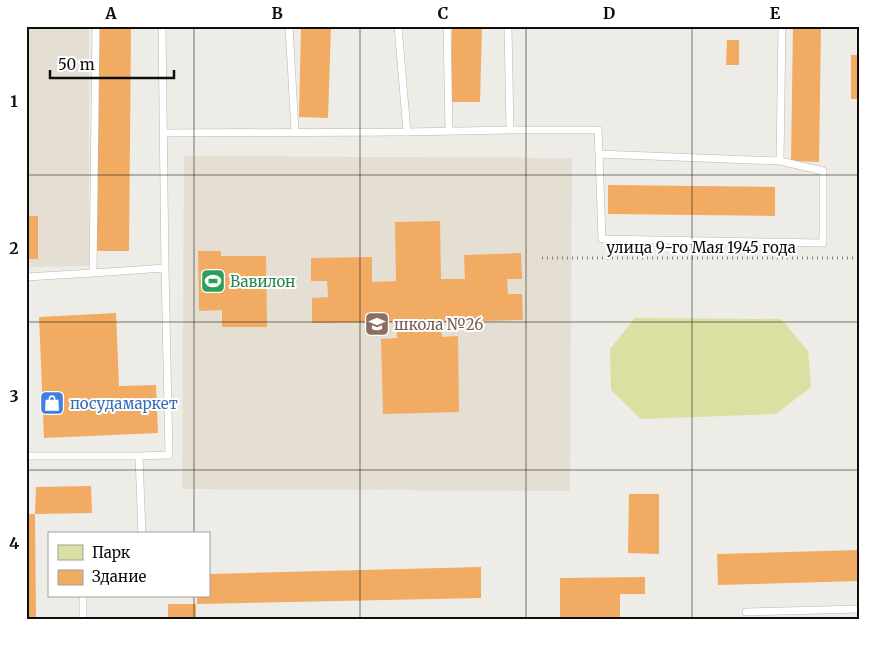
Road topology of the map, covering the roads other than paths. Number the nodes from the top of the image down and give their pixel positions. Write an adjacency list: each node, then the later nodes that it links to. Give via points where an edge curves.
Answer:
1 (96, 26): 16 (lane)
2 (162, 26): 12 (lane)
3 (289, 26): 10 (lane)
4 (398, 26): 11 (lane)
5 (447, 26): 9 (lane)
6 (508, 26): 8 (lane)
7 (782, 26): 14 (lane)
8 (510, 130): 9 (lane); 13 (lane, via 598,130)
9 (449, 131): 11 (lane)
10 (295, 132): 11 (lane); 12 (lane)
11 (406, 132)
12 (163, 133): 15 (lane)
13 (599, 154): 14 (lane); 14 (lane, via 602,239 823,243 823,170)
14 (780, 162)
15 (165, 268): 16 (lane); 19 (lane, via 169,455)
16 (93, 273): 17 (lane)
17 (26, 278)
18 (26, 456): 19 (lane)
19 (139, 456): 20 (lane)
20 (142, 532)
21 (82, 598): 24 (lane)
22 (860, 609): 23 (lane)
23 (746, 612)
24 (83, 619)

